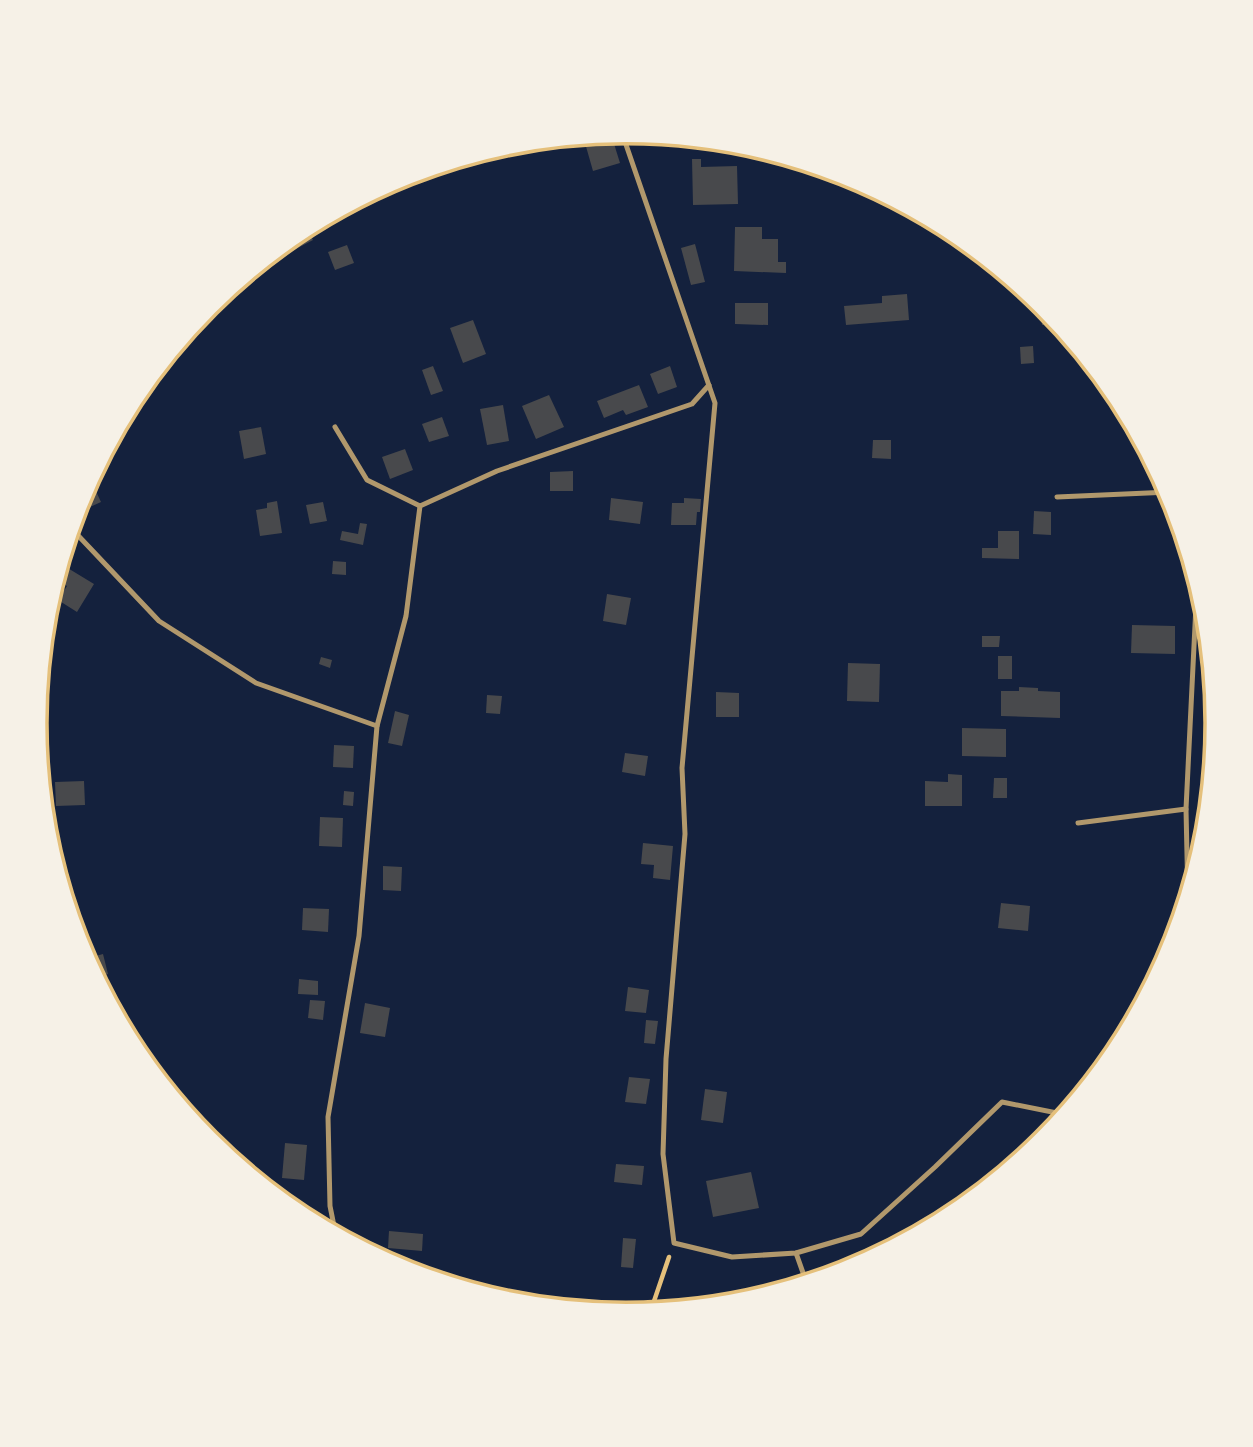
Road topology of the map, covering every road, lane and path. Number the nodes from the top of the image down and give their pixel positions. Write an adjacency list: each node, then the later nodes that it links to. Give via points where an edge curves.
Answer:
1 (626, 144): 2 (lane)
2 (709, 385): 6 (lane, via 692,404 497,471); 15 (lane, via 715,403 682,768 685,834 666,1059 663,1154)
3 (335, 427): 6 (lane, via 367,480)
4 (1158, 493): 5 (lane)
5 (1057, 497)
6 (420, 506): 9 (lane, via 406,616)
7 (78, 536): 9 (lane, via 159,621 202,649 256,683)
8 (1196, 614): 10 (lane)
9 (377, 726): 14 (lane, via 359,936 328,1118)
10 (1186, 809): 11 (lane); 12 (lane)
11 (1078, 823)
12 (1187, 868)
13 (1055, 1113): 16 (lane, via 1002,1102 861,1234)
14 (333, 1223)
15 (674, 1242): 16 (lane, via 732,1257); 18 (path)
16 (796, 1253): 17 (lane)
17 (804, 1275)
18 (654, 1302)

